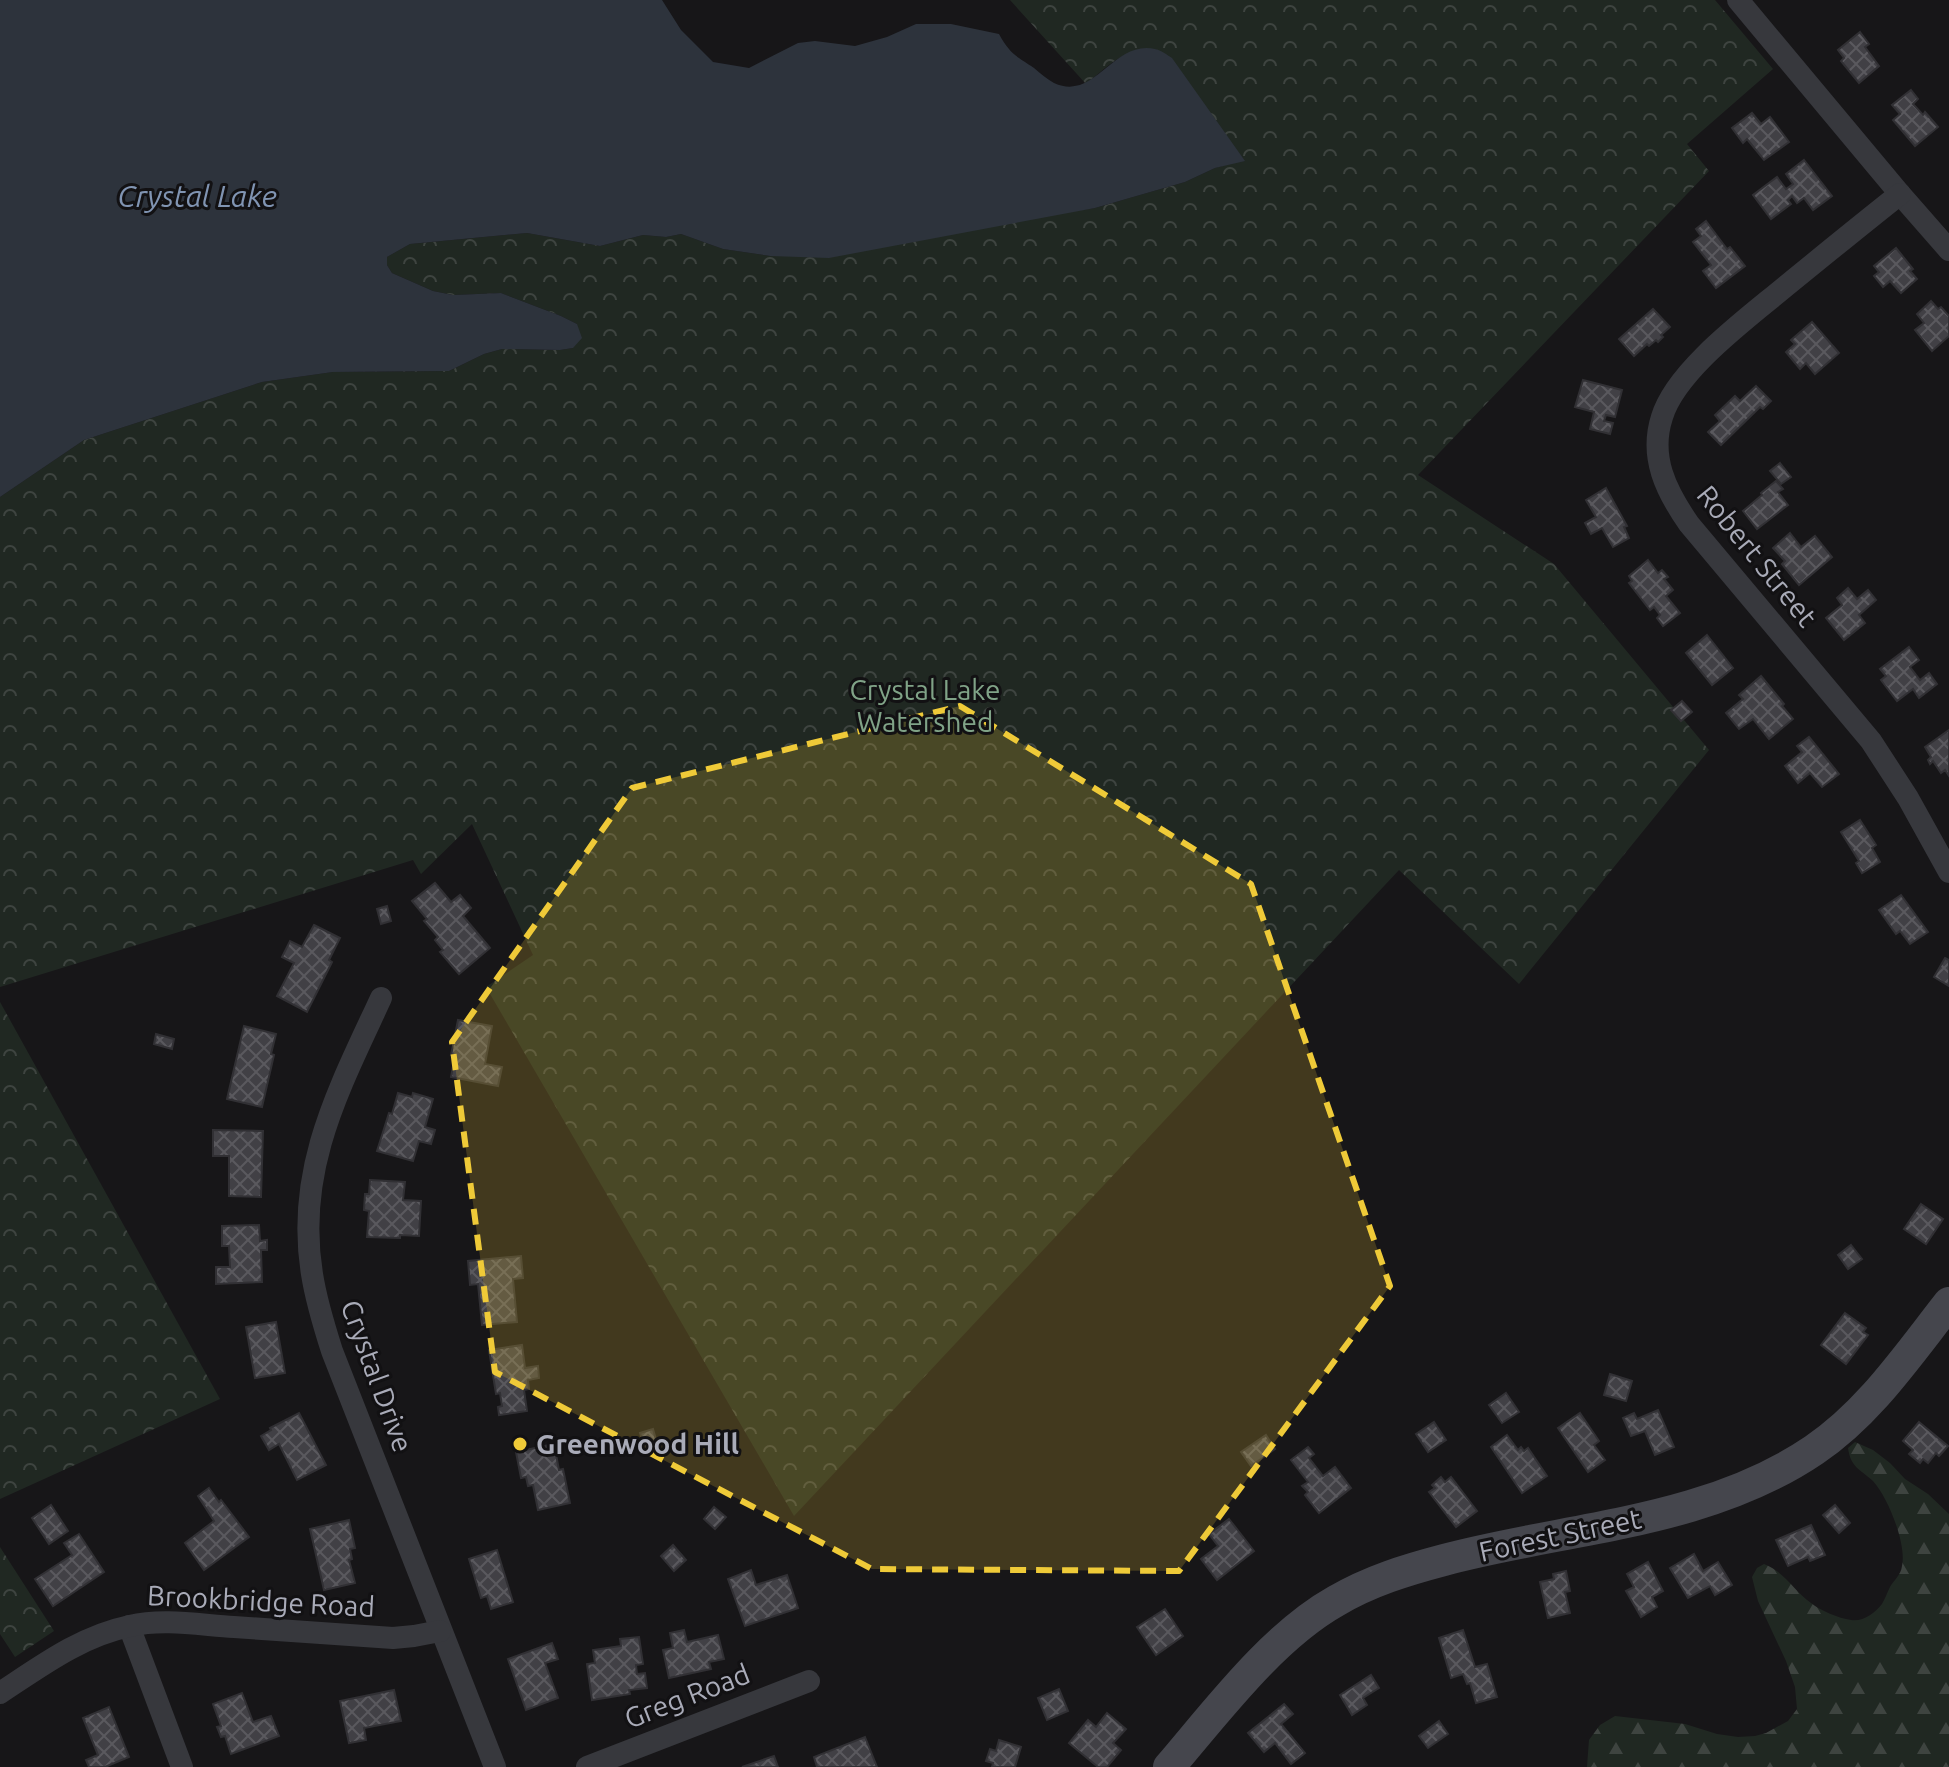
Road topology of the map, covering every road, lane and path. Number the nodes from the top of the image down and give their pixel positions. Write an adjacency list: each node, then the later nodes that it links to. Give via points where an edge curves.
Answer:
1 (1738, 0): 2 (street)
2 (1900, 194): 3 (street); 4 (street, Robert Street, via 1724,338 1684,379 1661,417 1657,456 1666,487 1689,524 1871,741)
3 (1949, 250)
4 (1949, 872)
5 (381, 998): 8 (street, Crystal Drive, via 341,1083 315,1163 308,1208 311,1272 332,1351)
6 (1949, 1303): 14 (main road, Forest Street, via 1858,1414 1789,1467 1752,1486 1688,1507 1480,1551 1356,1590 1313,1616 1276,1648)
7 (129, 1626): 8 (street, Brookbridge Road, via 183,1624 393,1638); 10 (street, Brookbridge Road, via 81,1642); 11 (street)
8 (440, 1631): 12 (street, Crystal Drive)
9 (809, 1681): 13 (street, Greg Road)
10 (0, 1693)
11 (182, 1767)
12 (495, 1767)
13 (587, 1767)
14 (1169, 1767)

